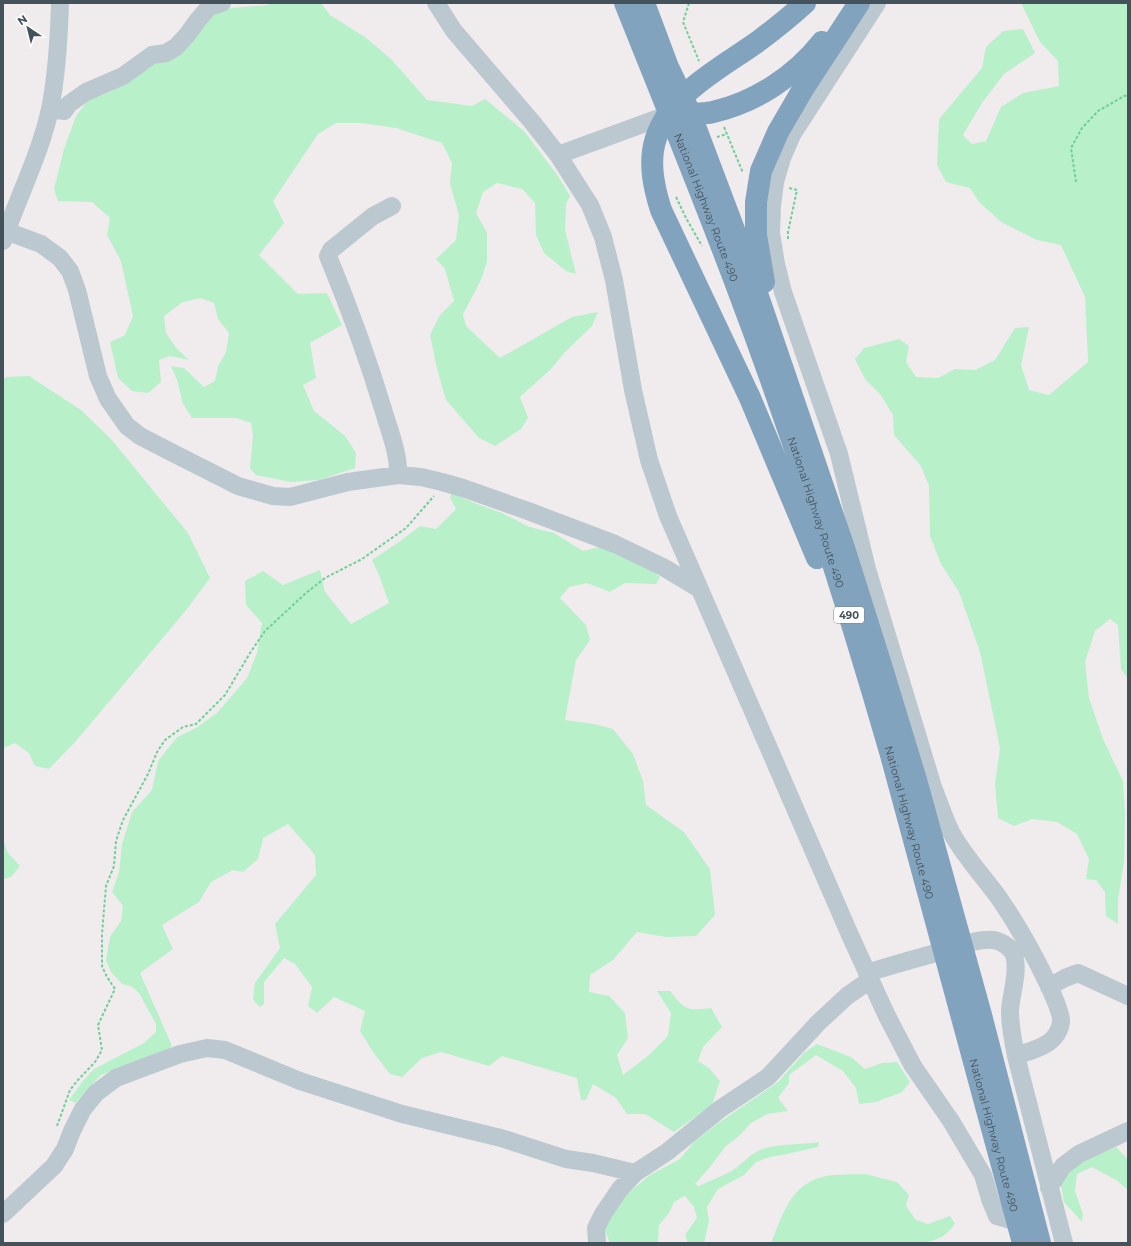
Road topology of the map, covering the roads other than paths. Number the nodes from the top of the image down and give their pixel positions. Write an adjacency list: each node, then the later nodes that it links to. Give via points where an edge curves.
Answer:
1 (60, 3): 10 (street, via 59,35)
2 (222, 3): 10 (street, via 210,7 187,35 166,53 152,55 124,76 86,92 64,110)
3 (436, 3): 12 (street, via 454,32)
4 (625, 3): 11 (highway, National Highway Route 490 / 490)
5 (644, 3): 11 (highway, National Highway Route 490 / 490, via 668,67)
6 (805, 3): 18 (highway, via 761,39 706,69 693,88 678,101 656,139 654,187 661,210 750,398)
7 (853, 3): 11 (highway, via 815,50 778,83 738,105 711,112)
8 (859, 3): 15 (highway, via 802,90 778,132 761,171 756,202 756,235)
9 (877, 3): 21 (street, via 810,106 782,158 772,206 771,233 776,264 783,292 839,454 867,569 942,811 965,854 1014,920)
10 (50, 109): 14 (street, via 35,158)
11 (680, 114): 12 (street); 15 (highway, National Highway Route 490 / 490, via 747,264); 18 (highway, National Highway Route 490 / 490, via 734,280 826,541)
12 (558, 154): 17 (street, via 590,205 603,237 614,280 633,390 649,460 668,516)
13 (392, 206): 16 (street, via 373,216 331,250 328,256 353,316 379,397 398,461)
14 (4, 234): 16 (street, via 41,244 60,258 70,271 98,376 108,399 127,426 140,436 238,486 273,496 290,497 348,482)
15 (784, 370): 19 (highway, National Highway Route 490 / 490, via 844,548 916,780)
16 (398, 475): 17 (street, via 442,482 528,510 615,544 663,567)
17 (698, 588): 20 (street)
18 (868, 676): 19 (highway, National Highway Route 490 / 490)
19 (953, 948): 20 (street); 23 (street, via 994,940 1004,943 1011,949 1016,968 1010,1012); 28 (highway, National Highway Route 490 / 490); 31 (highway, National Highway Route 490 / 490, via 981,1015)
20 (868, 976): 25 (street, via 818,1022 768,1076); 28 (street, via 913,1066 951,1121 983,1175 998,1216)
21 (1049, 987): 22 (street, via 1078,973); 23 (street, via 1062,1021 1057,1035 1050,1043)
22 (1128, 996)
23 (1016, 1056): 26 (street)
24 (1128, 1131): 26 (street, via 1079,1154 1063,1166)
25 (635, 1173): 27 (street, via 594,1162 566,1159 501,1138 402,1114 300,1081 225,1050 207,1048 180,1054 116,1078 96,1094 83,1109 65,1149 54,1166); 29 (street, via 603,1214 596,1228)
26 (1049, 1188): 32 (street)
27 (3, 1214)
28 (1018, 1222): 30 (highway, National Highway Route 490 / 490)
29 (597, 1243)
30 (1023, 1243)
31 (1040, 1243)
32 (1064, 1243)

